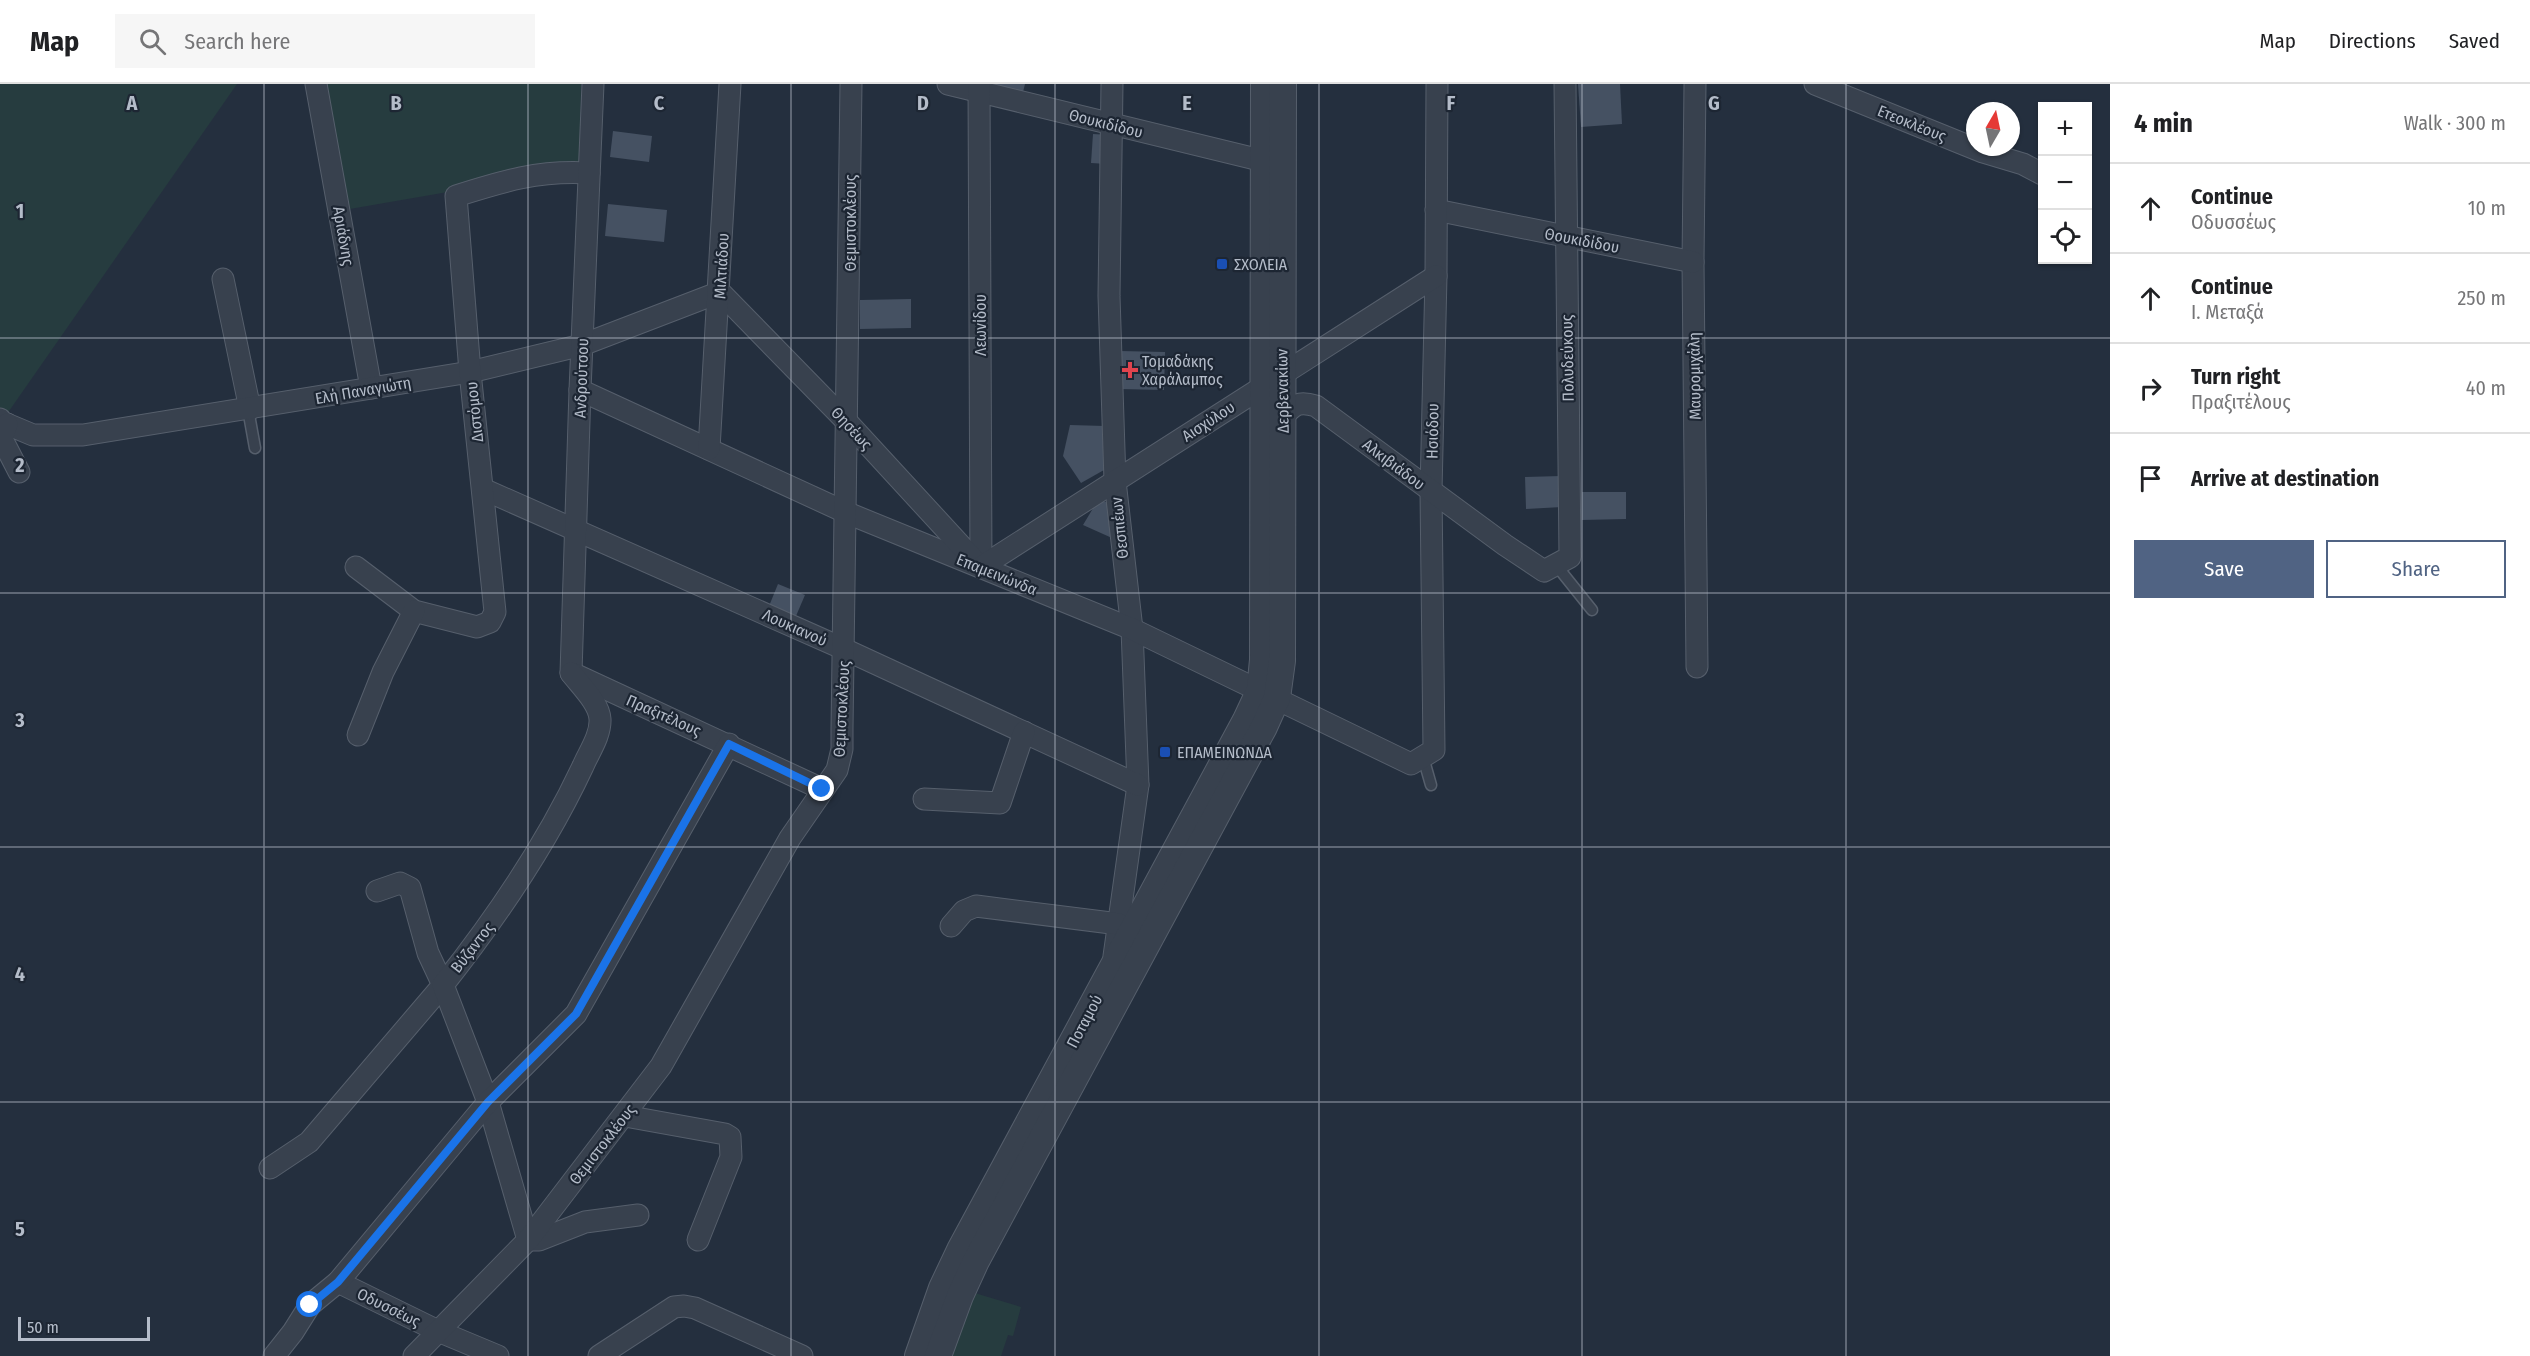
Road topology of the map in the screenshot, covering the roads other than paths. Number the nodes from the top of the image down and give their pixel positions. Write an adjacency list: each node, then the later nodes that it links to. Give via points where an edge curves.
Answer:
1 (316, 84): 27 (street, Αριάδνης)
2 (593, 84): 17 (street, Ανδρούτσου)
3 (729, 84): 23 (street, Μιλτιάδου)
4 (851, 84): 32 (street, Θεμιστοκλέους)
5 (948, 84): 13 (street, Θουκιδίδου)
6 (1112, 84): 14 (street, Θεσπιέων)
7 (1264, 84): 15 (street, Δερβενακίων)
8 (1283, 84): 26 (street, Δερβενακίων)
9 (1437, 84): 18 (street, Ησιόδου)
10 (1565, 84): 19 (street, Πολυδεύκους)
11 (1695, 84): 20 (street, Μαυρομιχάλη)
12 (1821, 85): 16 (street, Ετεοκλέους)
13 (979, 88): 14 (street, Θουκιδίδου); 43 (street, Λεωνίδου)
14 (1112, 124): 15 (street, Θουκιδίδου); 36 (street, Θεσπιέων, via 1108,296)
15 (1263, 161): 26 (street, Δερβενακίων)
16 (2038, 172)
17 (589, 173): 24 (street, Ανδρούτσου); 25 (street, Διστόμου, via 563,171 521,176 456,196)
18 (1436, 210): 19 (street, Θουκιδίδου); 21 (street, Ησιόδου)
19 (1566, 236): 20 (street, Θουκιδίδου); 41 (street, Πολυδεύκους, via 1570,557)
20 (1693, 262): 48 (street, Μαυρομιχάλη)
21 (1436, 276): 26 (street, Αισχύλου); 38 (street, Ησιόδου)
22 (223, 279): 29 (street)
23 (720, 292): 24 (street, Ελή Παναγιώτη); 32 (street, Θησέως); 34 (street, Μιλτιάδου)
24 (582, 345): 25 (street, Ελή Παναγιώτη); 28 (street, Ανδρούτσου)
25 (470, 372): 27 (street, Ελή Παναγιώτη); 37 (street, Διστόμου)
26 (1272, 380): 30 (street, Δερβενακίων); 36 (street, Αισχύλου); 50 (street, Δερβενακίων, via 1263,660)
27 (371, 388): 29 (street, Ελή Παναγιώτη)
28 (580, 390): 34 (street, Επαμεινώνδα); 40 (street, Ανδρούτσου)
29 (249, 409): 31 (street, Ελή Παναγιώτη, via 83,435 33,435); 33 (lane)
30 (1283, 417): 38 (street, Αλκιβιάδου, via 1293,405 1303,402 1316,406); 50 (street, Δερβενακίων, via 1282,661)
31 (3, 422): 35 (street, via 2,439)
32 (849, 424): 39 (street, Θεμιστοκλέους); 43 (street, Θησέως)
33 (255, 448)
34 (709, 449): 39 (street, Επαμεινώνδα)
35 (19, 472)
36 (1115, 481): 43 (street, Αισχύλου); 46 (street, Θεσπιέων)
37 (483, 489): 40 (street, Λουκιανού); 45 (street, Διστόμου, via 495,613 487,624 473,627)
38 (1431, 491): 41 (street, Αλκιβιάδου, via 1545,571); 54 (street, Ησιόδου, via 1434,750)
39 (845, 512): 43 (street, Επαμεινώνδα); 47 (street, Θεμιστοκλέους)
40 (577, 530): 47 (street, Λουκιανού); 49 (street, Ανδρούτσου)
41 (1556, 564): 44 (lane)
42 (356, 567): 45 (street)
43 (981, 567): 46 (street, Επαμεινώνδα)
44 (1592, 610)
45 (414, 611): 52 (street, via 383,672)
46 (1132, 629): 50 (street, Επαμεινώνδα); 55 (street, Θεσπιέων)
47 (844, 649): 51 (street, Λουκιανού); 57 (street, Θεμιστοκλέους, via 842,749 837,770)
48 (1698, 667)
49 (571, 673): 53 (street, Πραξιτέλους); 63 (street, Βύζαντος, via 597,708 598,733 564,807 498,912)
50 (1269, 694): 54 (street, Επαμεινώνδα); 62 (street, Ποταμού, via 1240,730); 78 (street, Ποταμού, via 1227,800 976,1261)
51 (1024, 732): 55 (street, Λουκιανού); 58 (street, via 1000,803)
52 (358, 735)
53 (729, 744): 57 (street, Πραξιτέλους); 64 (street, via 576,1014)
54 (1417, 761): 56 (lane)
55 (1138, 785): 60 (street, Θεσπιέων)
56 (1431, 785)
57 (822, 789): 65 (street, Θεμιστοκλέους, via 790,838 669,1052)
58 (924, 799)
59 (377, 891): 63 (street, via 400,883 410,888 428,953)
60 (1119, 924): 61 (street, via 976,906 964,911); 62 (street, Θεσπιέων)
61 (951, 926)
62 (1111, 970): 77 (street, Ποταμού, via 960,1250)
63 (443, 985): 64 (street, Βύζαντος); 66 (street, via 309,1142)
64 (488, 1102): 68 (street, Βύζαντος); 70 (street)
65 (625, 1116): 68 (street, Θεμιστοκλέους); 69 (street, via 730,1137 731,1157)
66 (270, 1168)
67 (638, 1215): 68 (street, via 585,1222 539,1240)
68 (528, 1240): 71 (street, Θεμιστοκλέους)
69 (698, 1240)
70 (338, 1282): 71 (street, Οδυσσέως); 72 (street, Οδυσσέως, via 310,1305)
71 (438, 1331): 73 (street, Θεμιστοκλέους); 74 (street, Οδυσσέως)
72 (274, 1356)
73 (414, 1356)
74 (498, 1356)
75 (599, 1356): 76 (street, via 674,1307 684,1306)
76 (802, 1356)
77 (918, 1356)
78 (938, 1356)

